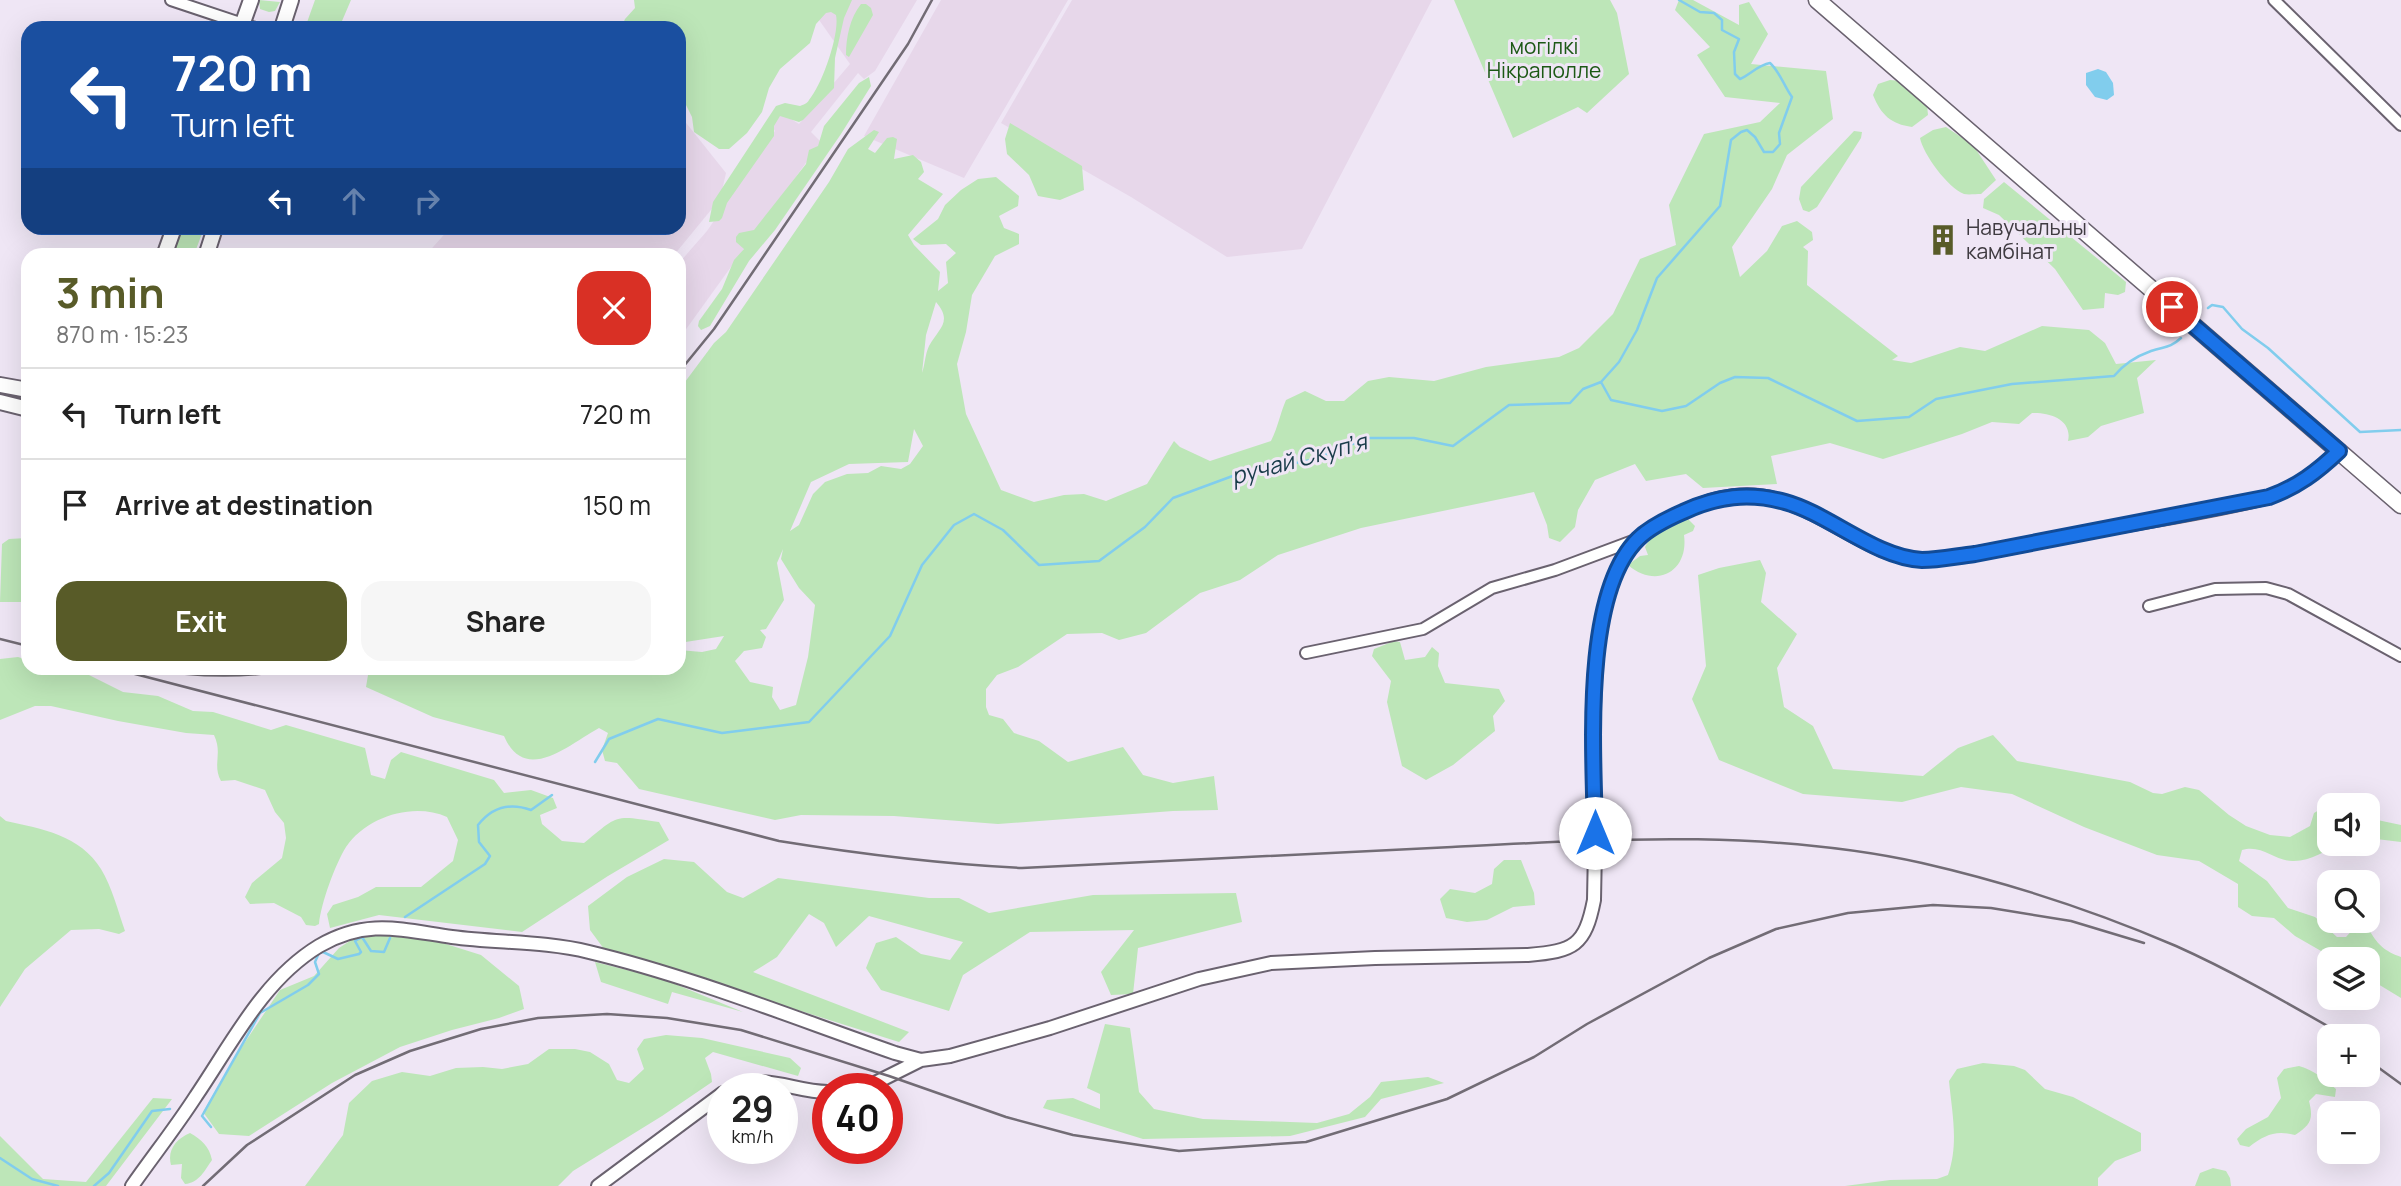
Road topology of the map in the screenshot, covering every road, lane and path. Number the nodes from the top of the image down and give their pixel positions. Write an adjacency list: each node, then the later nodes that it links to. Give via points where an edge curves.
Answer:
1 (171, 0): 6 (street)
2 (251, 0): 7 (main road)
3 (291, 0): 8 (main road)
4 (1817, 0): 14 (main road)
5 (2274, 0): 9 (street)
6 (232, 21)
7 (247, 21)
8 (284, 21)
9 (2401, 125)
10 (0, 385): 11 (main road)
11 (21, 389)
12 (0, 402): 13 (main road)
13 (21, 407)
14 (2339, 451): 15 (main road); 16 (street, via 2315,473 2269,497 1975,554 1921,560 1901,555 1818,514 1741,495 1698,505)
15 (2401, 505)
16 (1637, 540): 18 (street, via 1492,588 1423,629); 20 (street, via 1607,597 1599,636 1594,900 1581,939 1549,953 1271,963 1199,979 950,1056)
17 (2149, 606): 19 (street, via 2215,589 2266,588 2288,594)
18 (1306, 653)
19 (2401, 656)
20 (921, 1060): 21 (street); 23 (street, via 586,951 381,926 348,933 288,969 262,999)
21 (895, 1073)
22 (707, 1105): 24 (street)
23 (132, 1186)
24 (598, 1186)

